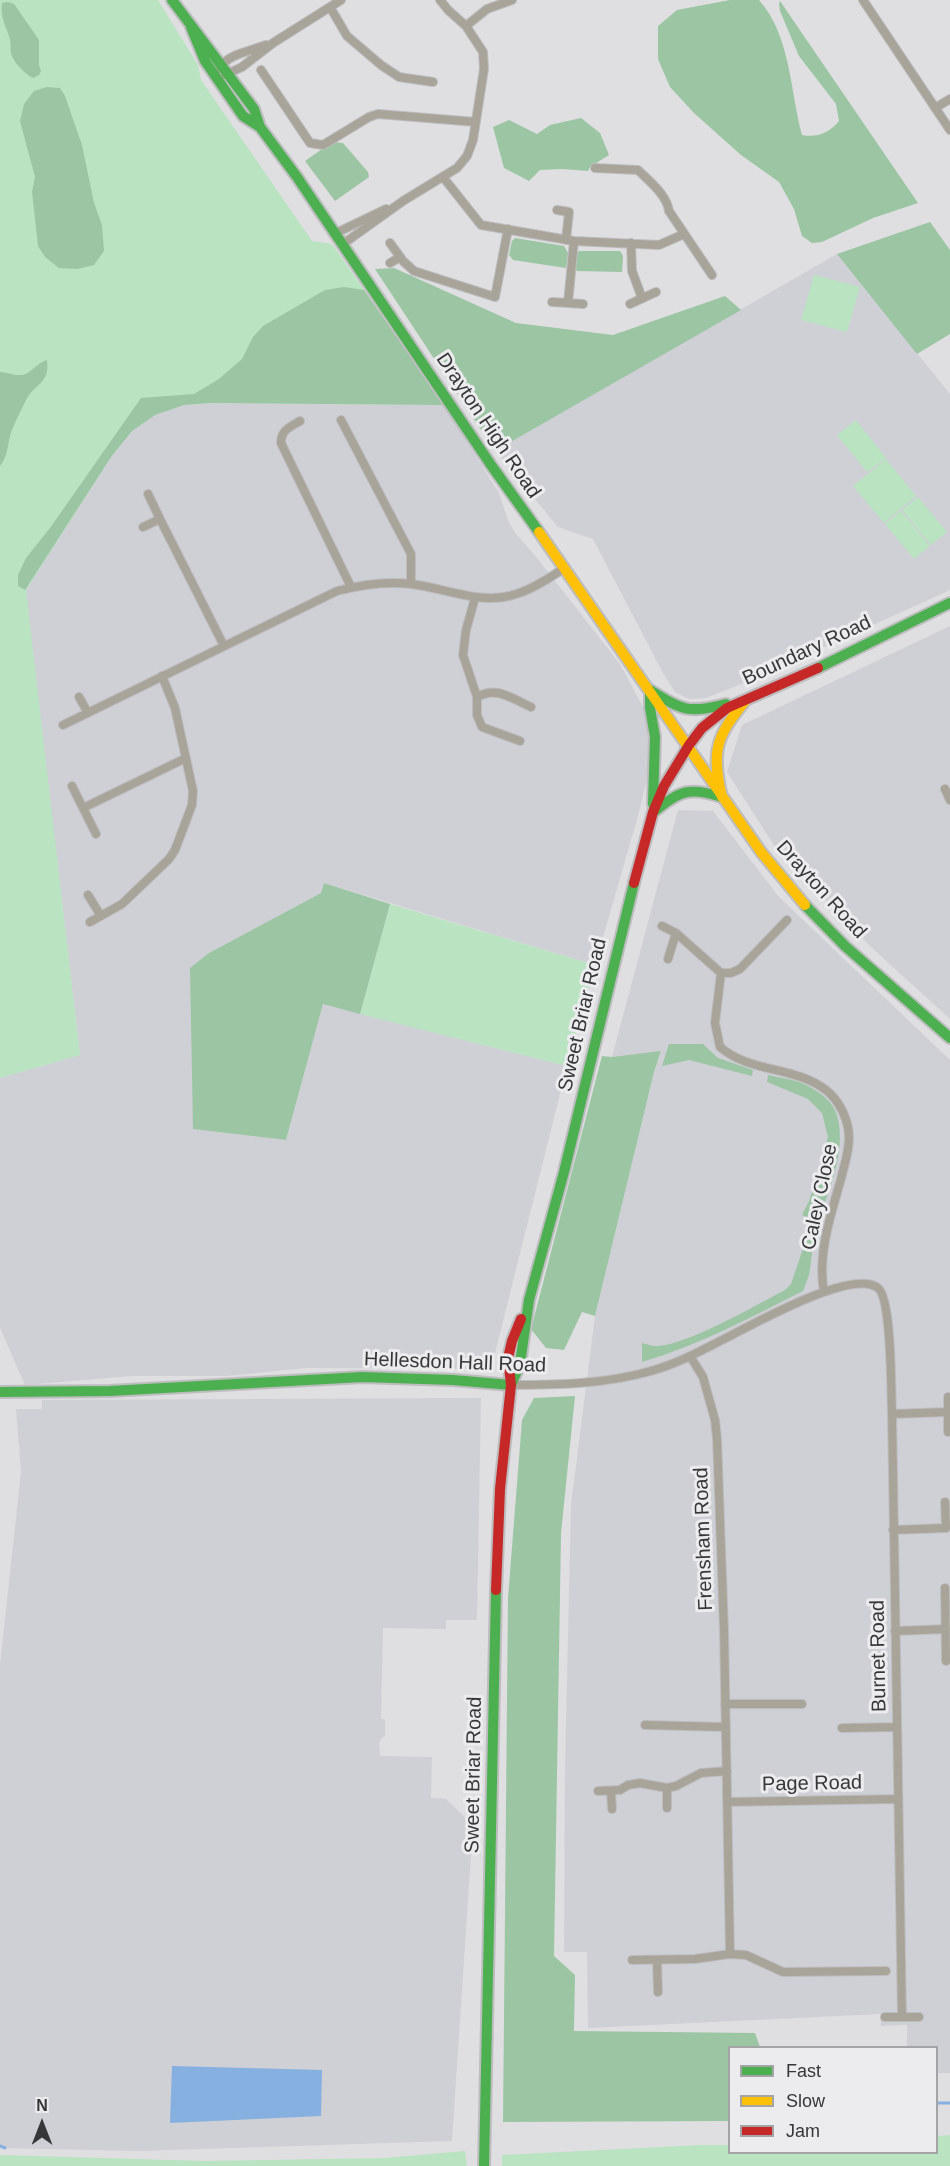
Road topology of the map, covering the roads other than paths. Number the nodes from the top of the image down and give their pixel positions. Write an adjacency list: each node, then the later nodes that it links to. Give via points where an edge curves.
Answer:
1 (172, 0): 8 (main road, Drayton High Road)
2 (341, 0): 6 (street)
3 (440, 0): 7 (street)
4 (512, 0): 7 (street, via 487,9)
5 (863, 0): 16 (street)
6 (330, 7): 9 (street); 14 (street, via 347,36 381,65 399,77)
7 (466, 26): 17 (street, via 483,52)
8 (191, 27): 10 (main road, Drayton High Road); 13 (main road, Drayton High Road)
9 (273, 43): 10 (street); 12 (street)
10 (222, 63): 12 (main road, Drayton High Road); 13 (street)
11 (261, 70): 17 (street, via 310,143 323,145 378,114)
12 (229, 74): 13 (street); 18 (main road, Drayton High Road, via 255,109)
13 (215, 75): 18 (main road, Drayton High Road, via 243,116)
14 (433, 82)
15 (950, 99): 16 (street)
16 (935, 108): 19 (street)
17 (476, 122): 21 (street, via 467,156)
18 (260, 127): 25 (main road, Drayton High Road)
19 (950, 130)
20 (595, 168): 26 (street, via 619,166 638,170 657,188)
21 (443, 177): 22 (street); 24 (street, via 481,225)
22 (403, 201): 25 (street); 30 (street)
23 (557, 210): 27 (street, via 569,212)
24 (507, 229): 27 (street); 31 (street, via 495,297 416,271)
25 (336, 233): 30 (main road, Drayton High Road)
26 (684, 234): 29 (street, via 659,245); 33 (street)
27 (570, 241): 29 (street); 37 (street)
28 (390, 243): 31 (street)
29 (631, 243): 35 (street, via 632,271)
30 (343, 244): 45 (main road, Drayton High Road, via 491,465)
31 (400, 257): 32 (street)
32 (390, 263)
33 (712, 275)
34 (656, 292): 35 (street)
35 (642, 298): 39 (street)
36 (552, 302): 37 (street)
37 (568, 303): 38 (street)
38 (583, 304)
39 (630, 304)
40 (341, 420): 46 (street, via 411,554)
41 (300, 421): 47 (street, via 287,428 281,443)
42 (148, 494): 43 (street)
43 (160, 519): 44 (street); 50 (street)
44 (143, 527)
45 (566, 568): 48 (street, via 518,594); 52 (main road, Drayton High Road)
46 (411, 584): 47 (street); 48 (street)
47 (351, 587): 50 (street)
48 (475, 598): 54 (street, via 463,655)
49 (950, 603): 55 (main road, Boundary Road)
50 (224, 646): 51 (street)
51 (162, 676): 57 (street); 61 (street)
52 (650, 690): 55 (main road, via 690,711); 60 (main road, Drayton High Road); 67 (main road, via 655,737)
53 (79, 697): 57 (street)
54 (477, 697): 56 (street, via 488,691 500,693); 59 (street, via 482,727)
55 (747, 698): 60 (main road, Boundary Road, via 714,716); 64 (main road, via 719,736 715,773)
56 (531, 707)
57 (88, 713): 58 (street)
58 (63, 725)
59 (520, 741)
60 (689, 745): 64 (main road, Drayton Road); 67 (main road, Sweet Briar Road)
61 (186, 758): 66 (street); 70 (street, via 192,805 176,850 122,904)
62 (72, 786): 66 (street)
63 (945, 789): 65 (street)
64 (722, 797): 67 (main road, via 690,789 674,795); 77 (main road, Drayton Road, via 793,892 845,945)
65 (950, 800)
66 (83, 808): 68 (street)
67 (653, 812): 81 (main road, Sweet Briar Road, via 569,1150 529,1300 512,1341 508,1358)
68 (96, 834)
69 (88, 896): 70 (street)
70 (101, 916): 72 (street)
71 (787, 920): 76 (street, via 740,969)
72 (90, 922)
73 (662, 926): 74 (street)
74 (676, 933): 75 (street); 76 (street)
75 (668, 959)
76 (721, 973): 78 (street, Caley Close, via 714,1023 720,1047 741,1061 812,1081 828,1091 846,1121 848,1152 827,1229)
77 (950, 1038)
78 (824, 1292): 79 (street, Hellesdon Hall Road, via 873,1285); 80 (street, Hellesdon Hall Road, via 787,1306)
79 (884, 1296): 85 (street, Burnet Road)
80 (690, 1356): 81 (street, Hellesdon Hall Road, via 614,1380); 94 (street, Frensham Road, via 703,1377 716,1430)
81 (511, 1384): 82 (main road, Hellesdon Hall Road, via 362,1377 122,1390); 116 (main road, Sweet Briar Road, via 494,1629)
82 (0, 1392)
83 (948, 1396): 84 (street)
84 (947, 1412): 85 (street); 86 (street)
85 (892, 1414): 89 (street, Burnet Road)
86 (948, 1432)
87 (945, 1502): 88 (street)
88 (948, 1528): 89 (street)
89 (893, 1530): 92 (street, Burnet Road)
90 (945, 1588): 91 (street)
91 (946, 1629): 92 (street); 93 (street)
92 (895, 1631): 98 (street, Burnet Road)
93 (946, 1661)
94 (725, 1704): 95 (street); 97 (street, Frensham Road)
95 (801, 1704)
96 (645, 1725): 97 (street, via 688,1722)
97 (725, 1727): 100 (street, Frensham Road)
98 (897, 1727): 99 (street); 104 (street, Burnet Road)
99 (842, 1728)
100 (727, 1771): 101 (street, via 701,1773); 105 (street, Frensham Road)
101 (667, 1788): 103 (street, via 640,1783); 106 (street)
102 (598, 1791): 103 (street)
103 (611, 1791): 107 (street)
104 (898, 1799): 105 (street, Page Road); 114 (street, Burnet Road)
105 (727, 1802): 108 (street, Frensham Road)
106 (667, 1808)
107 (612, 1809)
108 (730, 1954): 110 (street); 111 (street, via 746,1955 783,1972)
109 (632, 1960): 110 (street)
110 (657, 1960): 112 (street)
111 (886, 1971)
112 (658, 1992)
113 (885, 2017): 114 (street)
114 (902, 2017): 115 (street)
115 (919, 2017)
116 (484, 2161)

